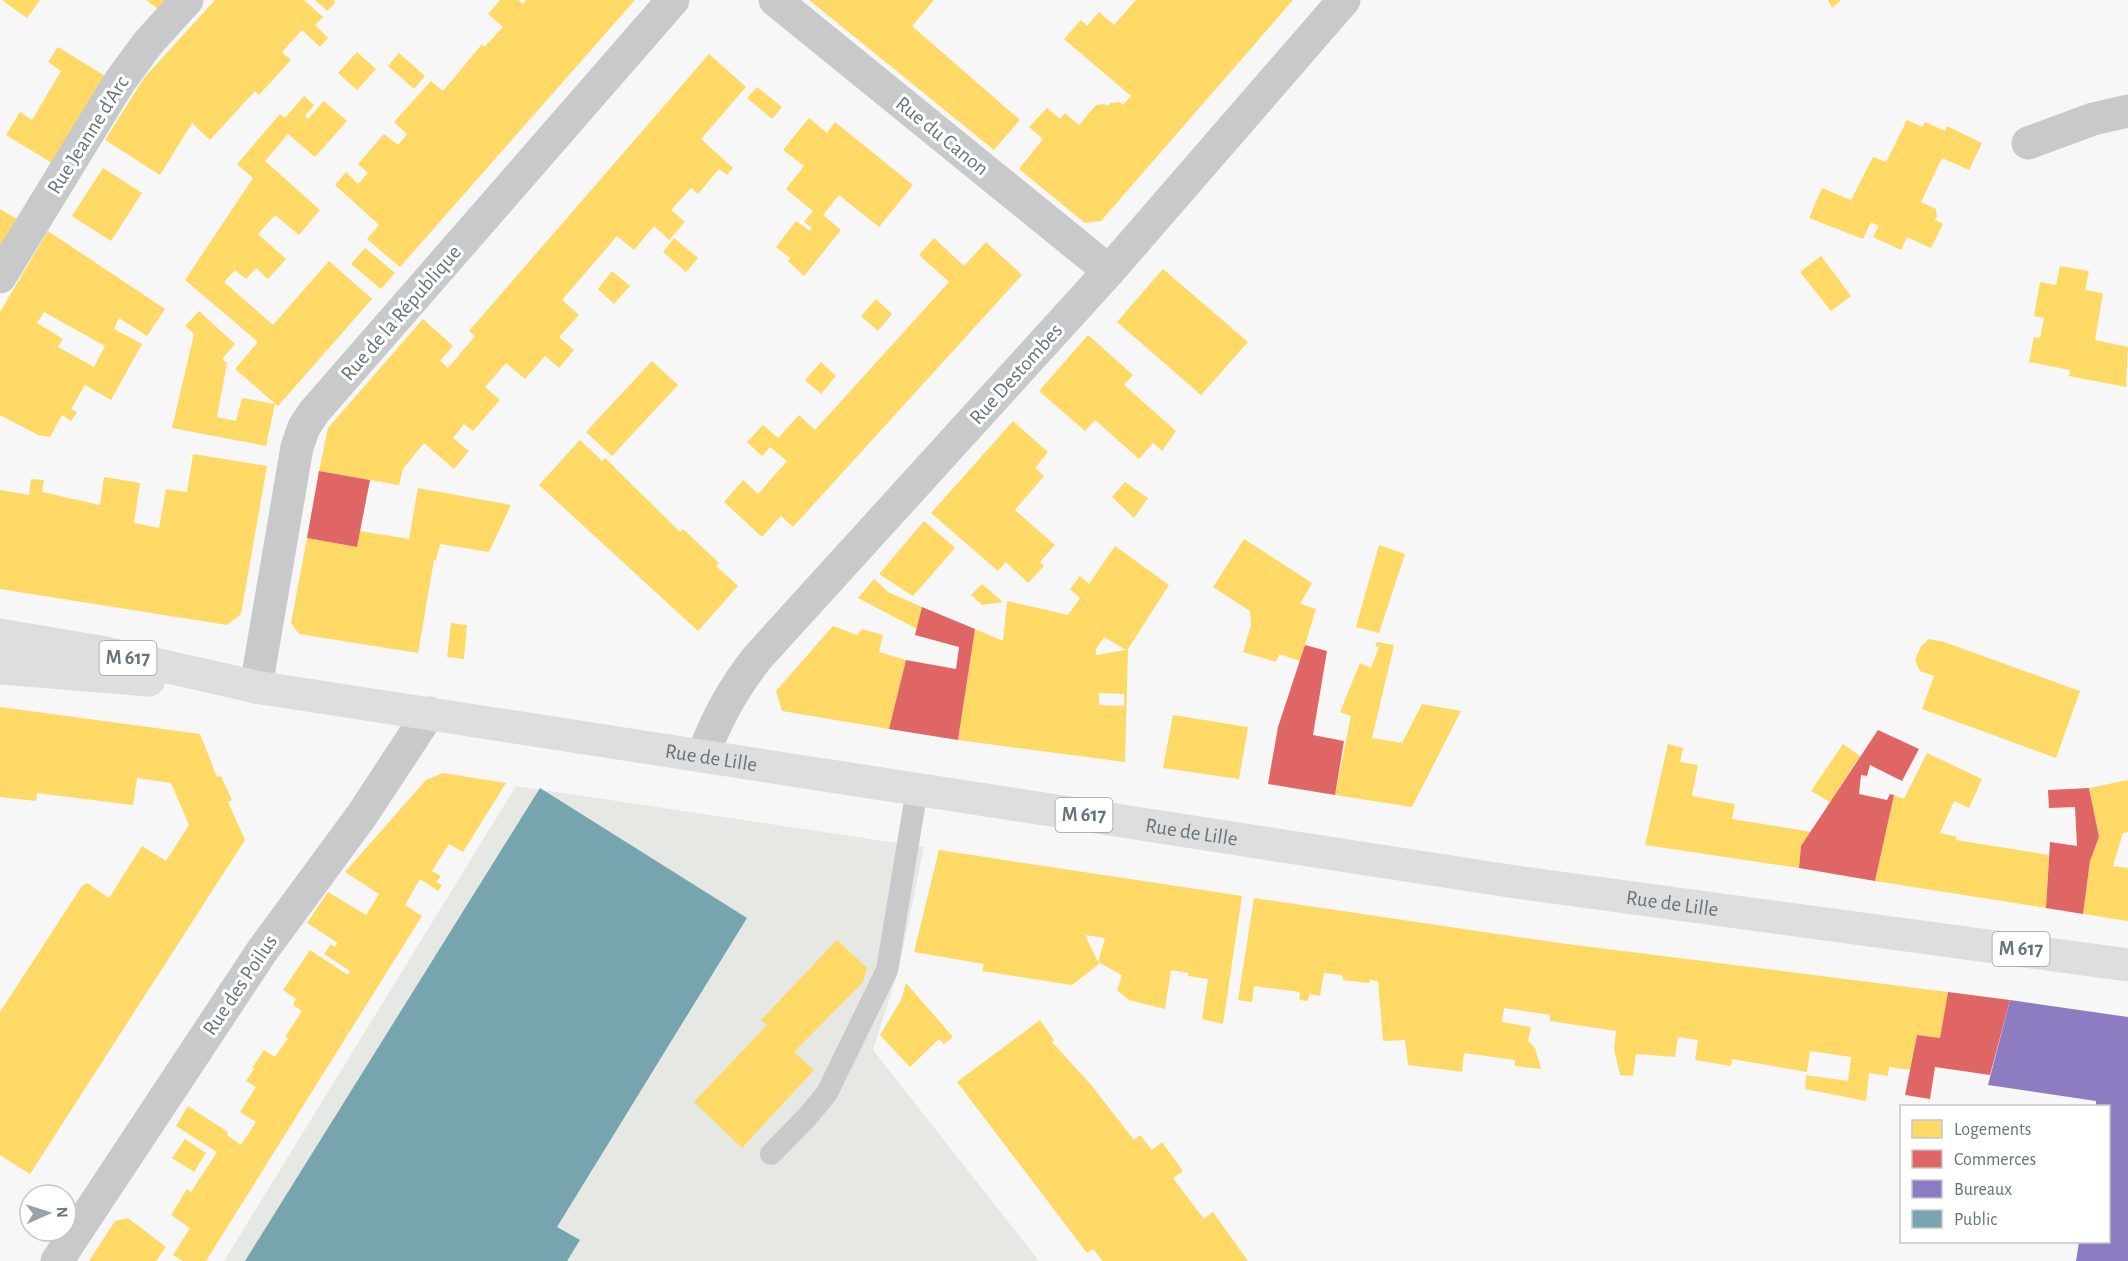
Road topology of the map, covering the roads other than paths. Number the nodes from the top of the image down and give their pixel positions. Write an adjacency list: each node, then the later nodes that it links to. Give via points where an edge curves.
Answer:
1 (187, 0): 8 (street, Rue Jeanne d'Arc, via 120,81)
2 (673, 0): 11 (street, Rue de la République, via 304,427 297,447)
3 (775, 0): 7 (street, Rue du Canon)
4 (1344, 0): 7 (street, Rue Destombes)
5 (2128, 111): 6 (street)
6 (2028, 142)
7 (1109, 271): 13 (street, Rue Destombes, via 758,657 726,701)
8 (0, 278)
9 (0, 635): 11 (main road, Rue de Lille / M 617, via 106,653)
10 (0, 668): 11 (main road, Rue de Lille / M 617)
11 (256, 687): 12 (main road, Rue de Lille / M 617)
12 (429, 713): 13 (main road, Rue de Lille / M 617); 17 (street, Rue des Poilus, via 362,815 262,951)
13 (703, 756): 14 (main road, Rue de Lille / M 617)
14 (917, 789): 15 (main road, Rue de Lille / M 617, via 1539,885); 16 (lane, via 887,970 827,1094)
15 (2128, 965)
16 (771, 1154)
17 (57, 1261)

